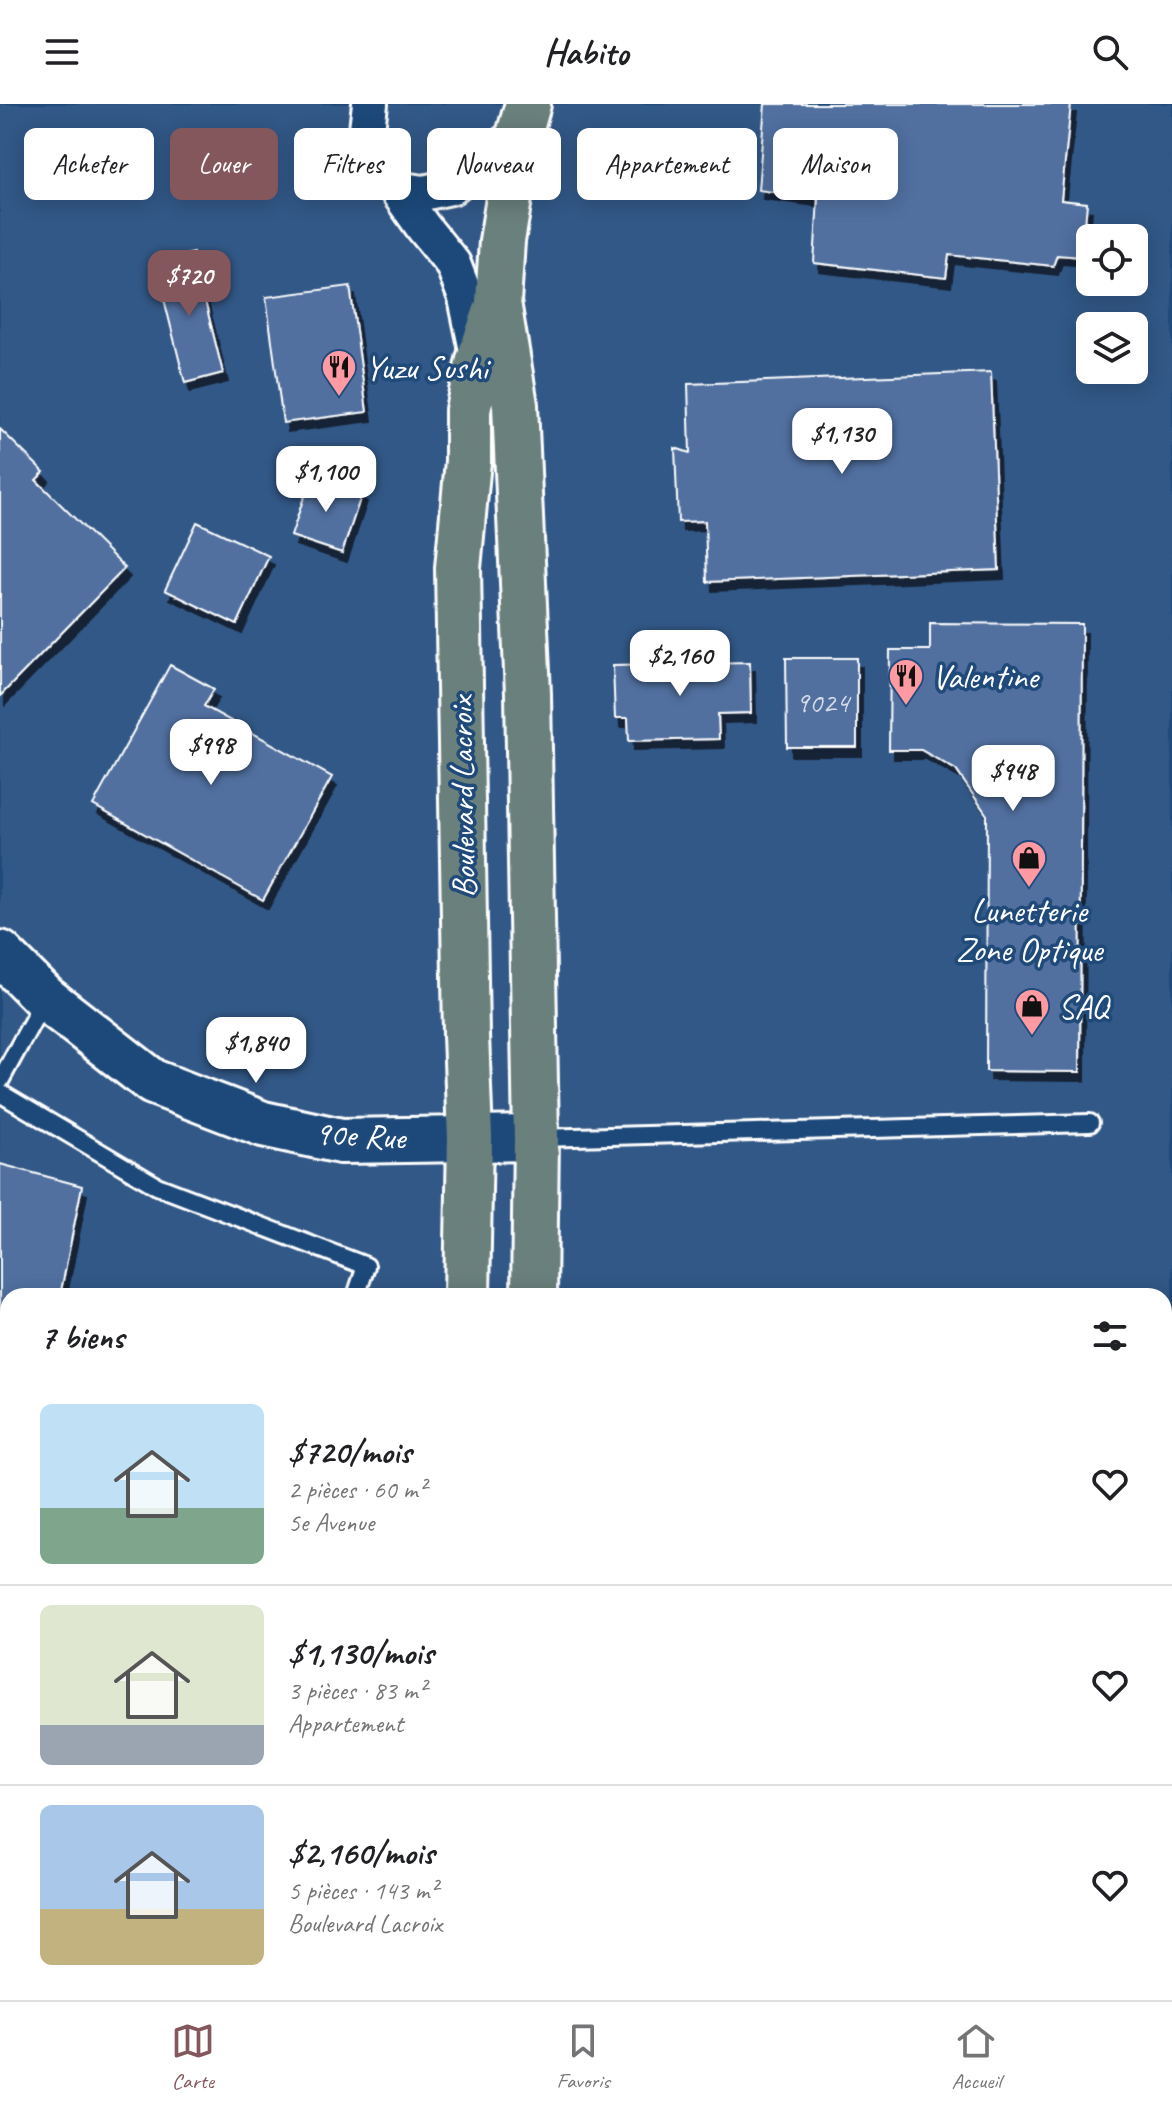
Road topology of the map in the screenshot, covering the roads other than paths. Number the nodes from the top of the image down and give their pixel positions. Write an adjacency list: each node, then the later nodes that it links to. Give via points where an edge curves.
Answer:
1 (370, 104): 3 (street)
2 (524, 118): 4 (street, via 451,187); 6 (main road, Boulevard Lacroix, via 502,241)
3 (367, 128)
4 (411, 191)
5 (404, 200): 7 (street, via 453,264)
6 (498, 302): 7 (main road, Boulevard Lacroix); 14 (main road, Boulevard Lacroix, via 515,405 522,538)
7 (479, 360): 13 (main road, Boulevard Lacroix, via 468,410 458,568)
8 (0, 953): 9 (street, 90e Rue)
9 (45, 998): 10 (lane); 13 (street, 90e Rue, via 153,1082 263,1124 341,1141)
10 (0, 1081)
11 (0, 1093): 15 (lane, via 157,1186 366,1266)
12 (1090, 1123): 14 (lane)
13 (470, 1138): 14 (street, 90e Rue); 16 (main road, Boulevard Lacroix)
14 (536, 1138): 17 (main road, Boulevard Lacroix)
15 (359, 1288)
16 (467, 1288)
17 (534, 1288)

